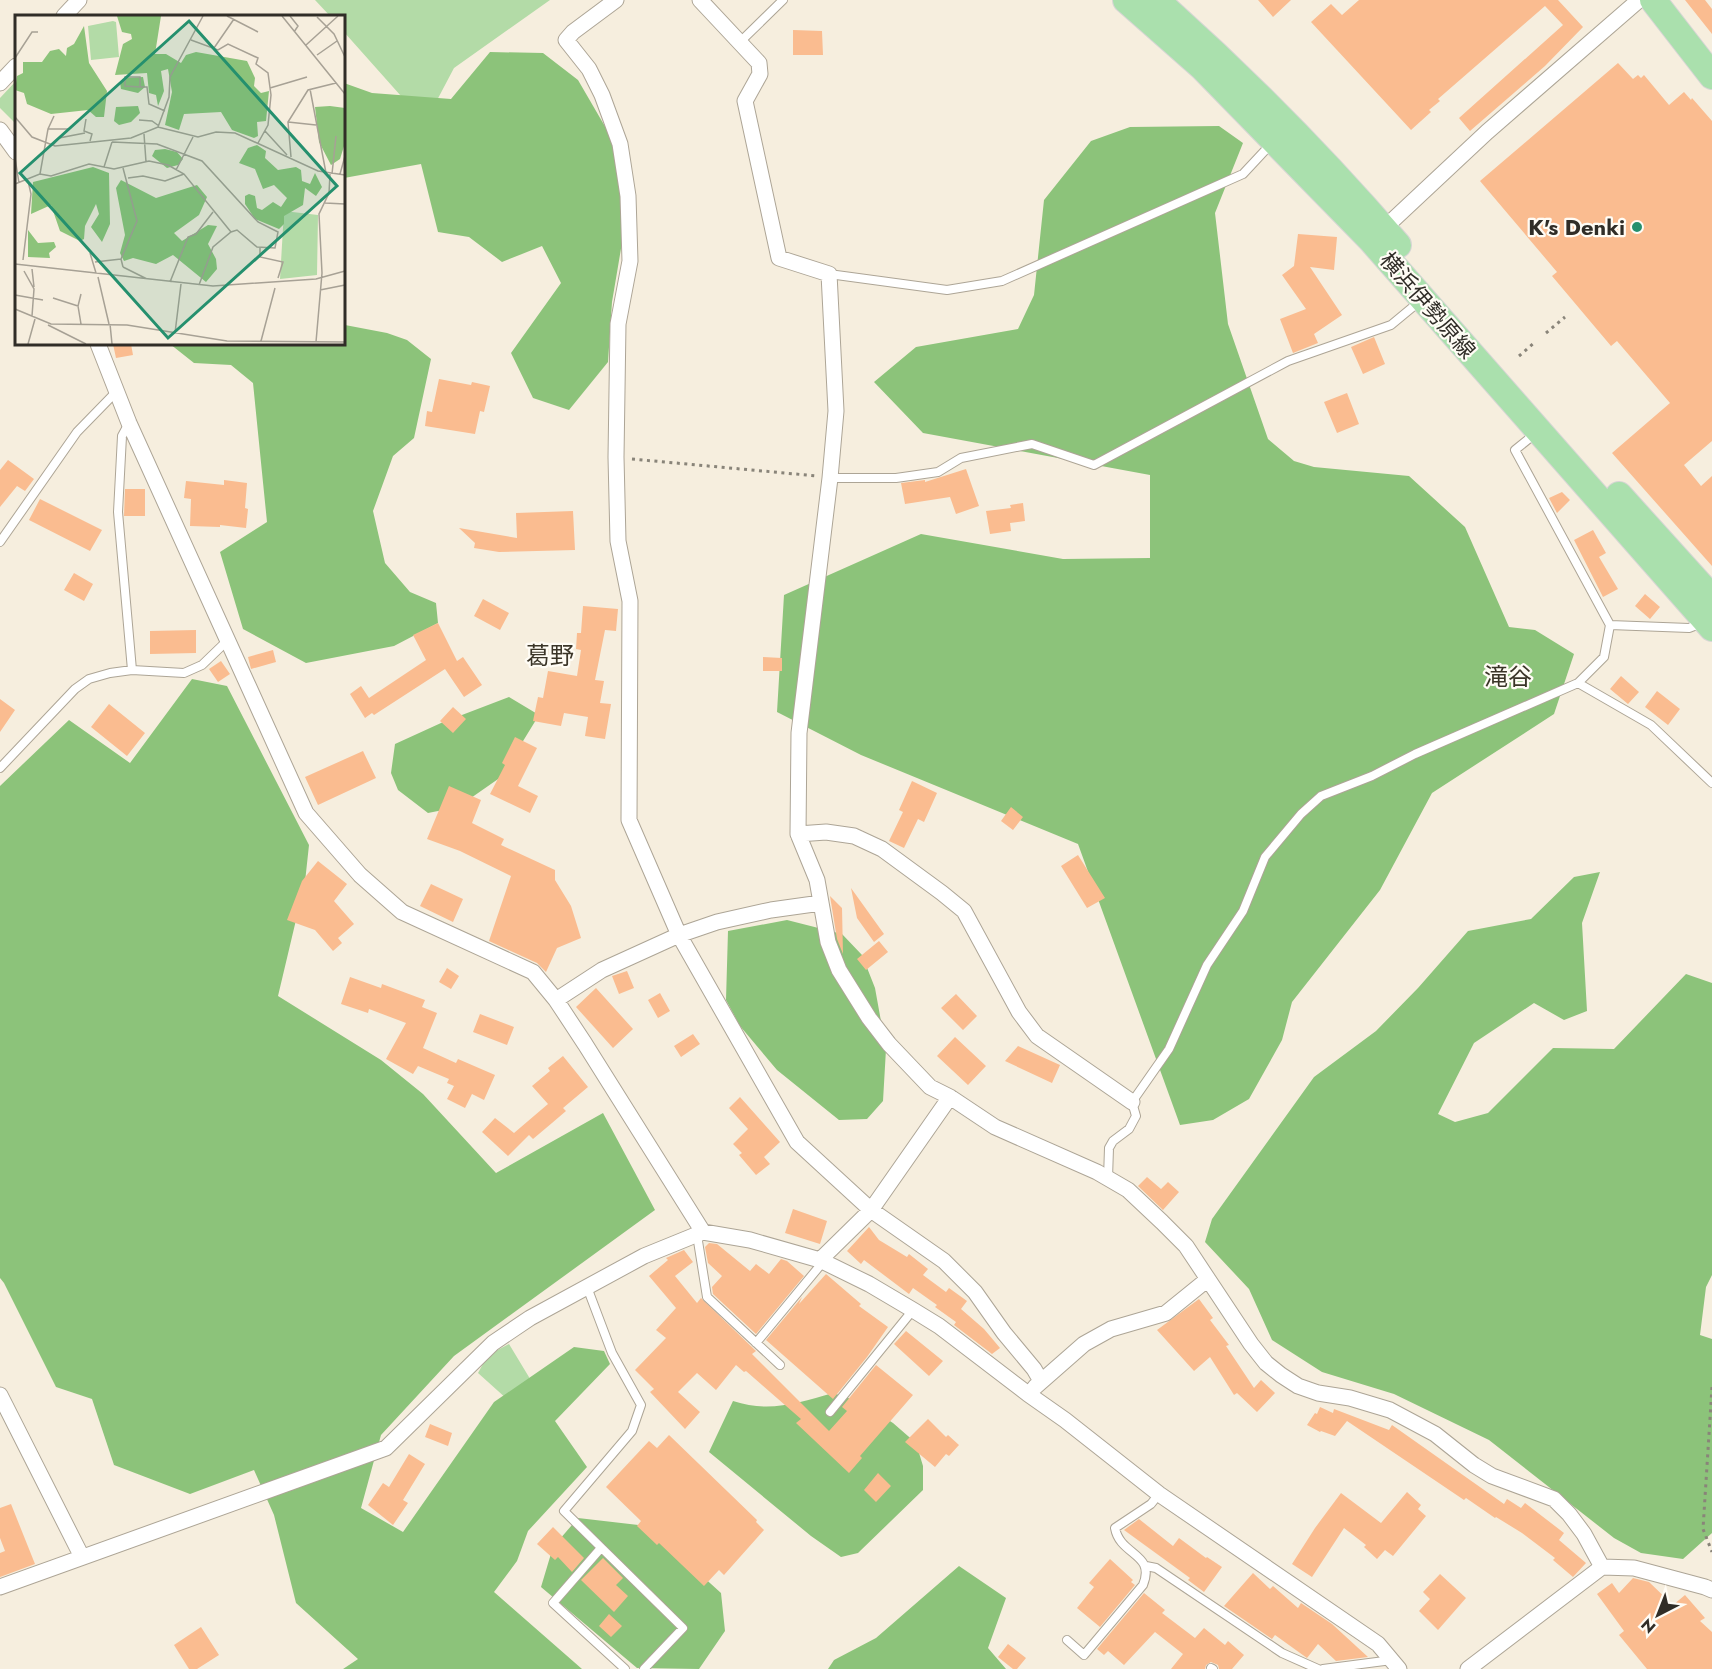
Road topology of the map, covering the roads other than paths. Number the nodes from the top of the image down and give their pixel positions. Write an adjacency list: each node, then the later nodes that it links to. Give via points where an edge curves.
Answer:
1 (80, 0): 9 (street)
2 (616, 0): 35 (street, via 566,40 589,69 602,95 620,144 628,196 630,261 618,324 616,457 618,541 630,601 629,820)
3 (700, 0): 10 (street)
4 (783, 0): 10 (lane)
5 (1126, 0): 15 (main road, 横浜伊勢原線, via 1202,67)
6 (1156, 0): 17 (main road, 横浜伊勢原線, via 1294,131)
7 (1639, 0): 17 (street)
8 (1653, 0): 12 (main road)
9 (65, 15)
10 (740, 42): 18 (street, via 759,63 760,74 745,101 779,258)
11 (15, 67): 13 (street)
12 (1712, 76)
13 (0, 83)
14 (0, 130): 16 (street)
15 (1275, 140): 17 (main road, 横浜伊勢原線); 18 (lane, via 1243,174 1002,280 947,290)
16 (15, 151)
17 (1377, 234): 19 (main road, 横浜伊勢原線); 26 (main road, 横浜伊勢原線, via 1573,444)
18 (830, 274): 24 (street, via 836,411)
19 (1423, 298): 23 (main road, 横浜伊勢原線); 24 (lane, via 1391,325 1288,361 1094,465 1032,444 961,458 938,472 896,478)
20 (98, 345): 21 (street)
21 (116, 392): 22 (street); 25 (lane, via 77,432)
22 (129, 423): 28 (street); 29 (lane, via 122,436 118,512)
23 (1539, 430): 26 (main road, 横浜伊勢原線); 27 (lane, via 1515,450)
24 (830, 478): 33 (street, via 799,733)
25 (0, 542)
26 (1710, 615): 27 (lane, via 1689,628)
27 (1610, 625): 30 (lane, via 1604,657)
28 (228, 640): 29 (lane, via 202,665 184,673); 36 (street, via 306,813 360,874 402,912 533,972)
29 (132, 670): 31 (lane, via 88,679)
30 (1578, 683): 32 (lane, via 1651,725); 38 (lane, via 1321,796 1301,814 1265,857 1243,911 1207,966 1169,1049)
31 (0, 768)
32 (1712, 783)
33 (798, 834): 34 (street, via 817,880); 38 (street, via 854,836 882,849 942,892 964,911 1013,1001 1037,1036)
34 (821, 903): 35 (street, via 717,922); 37 (street, via 828,942 839,970 869,1018 910,1068 930,1087)
35 (679, 936): 36 (street, via 602,970); 40 (street, via 797,1142)
36 (556, 1000): 41 (street)
37 (950, 1097): 39 (street, via 995,1127); 40 (street)
38 (1131, 1102): 39 (lane, via 1136,1116 1109,1149)
39 (1108, 1178): 43 (street, via 1128,1190 1186,1246)
40 (871, 1210): 42 (street); 48 (street, via 944,1261 975,1292)
41 (700, 1233): 42 (street, via 750,1240); 44 (street); 46 (lane, via 707,1297)
42 (821, 1261): 45 (street); 46 (lane)
43 (1208, 1279): 48 (street, via 1166,1313 1111,1329 1084,1344); 56 (street, via 1251,1344 1281,1376 1318,1393 1390,1410 1435,1434 1492,1476 1554,1499 1584,1534)
44 (587, 1287): 53 (lane, via 612,1353 641,1405 632,1431 564,1511); 54 (street, via 493,1343 386,1448)
45 (914, 1310): 49 (street); 51 (lane)
46 (756, 1343): 47 (lane)
47 (780, 1365)
48 (1041, 1381): 49 (street)
49 (1028, 1394): 52 (street)
50 (0, 1395): 54 (street)
51 (830, 1412)
52 (1159, 1494): 55 (lane, via 1151,1504 1115,1528 1116,1538); 60 (street, via 1378,1644)
53 (601, 1548): 61 (lane, via 553,1603); 62 (lane, via 683,1628)
54 (82, 1557): 58 (street)
55 (1146, 1566): 59 (lane, via 1148,1574 1143,1585 1084,1655); 63 (lane, via 1156,1568 1282,1653)
56 (1602, 1567): 57 (street, via 1634,1568); 65 (street)
57 (1710, 1584)
58 (0, 1587)
59 (1067, 1640)
60 (1395, 1665): 64 (lane)
61 (625, 1669)
62 (644, 1669)
63 (1318, 1669)
64 (1323, 1669)
65 (1468, 1669)

